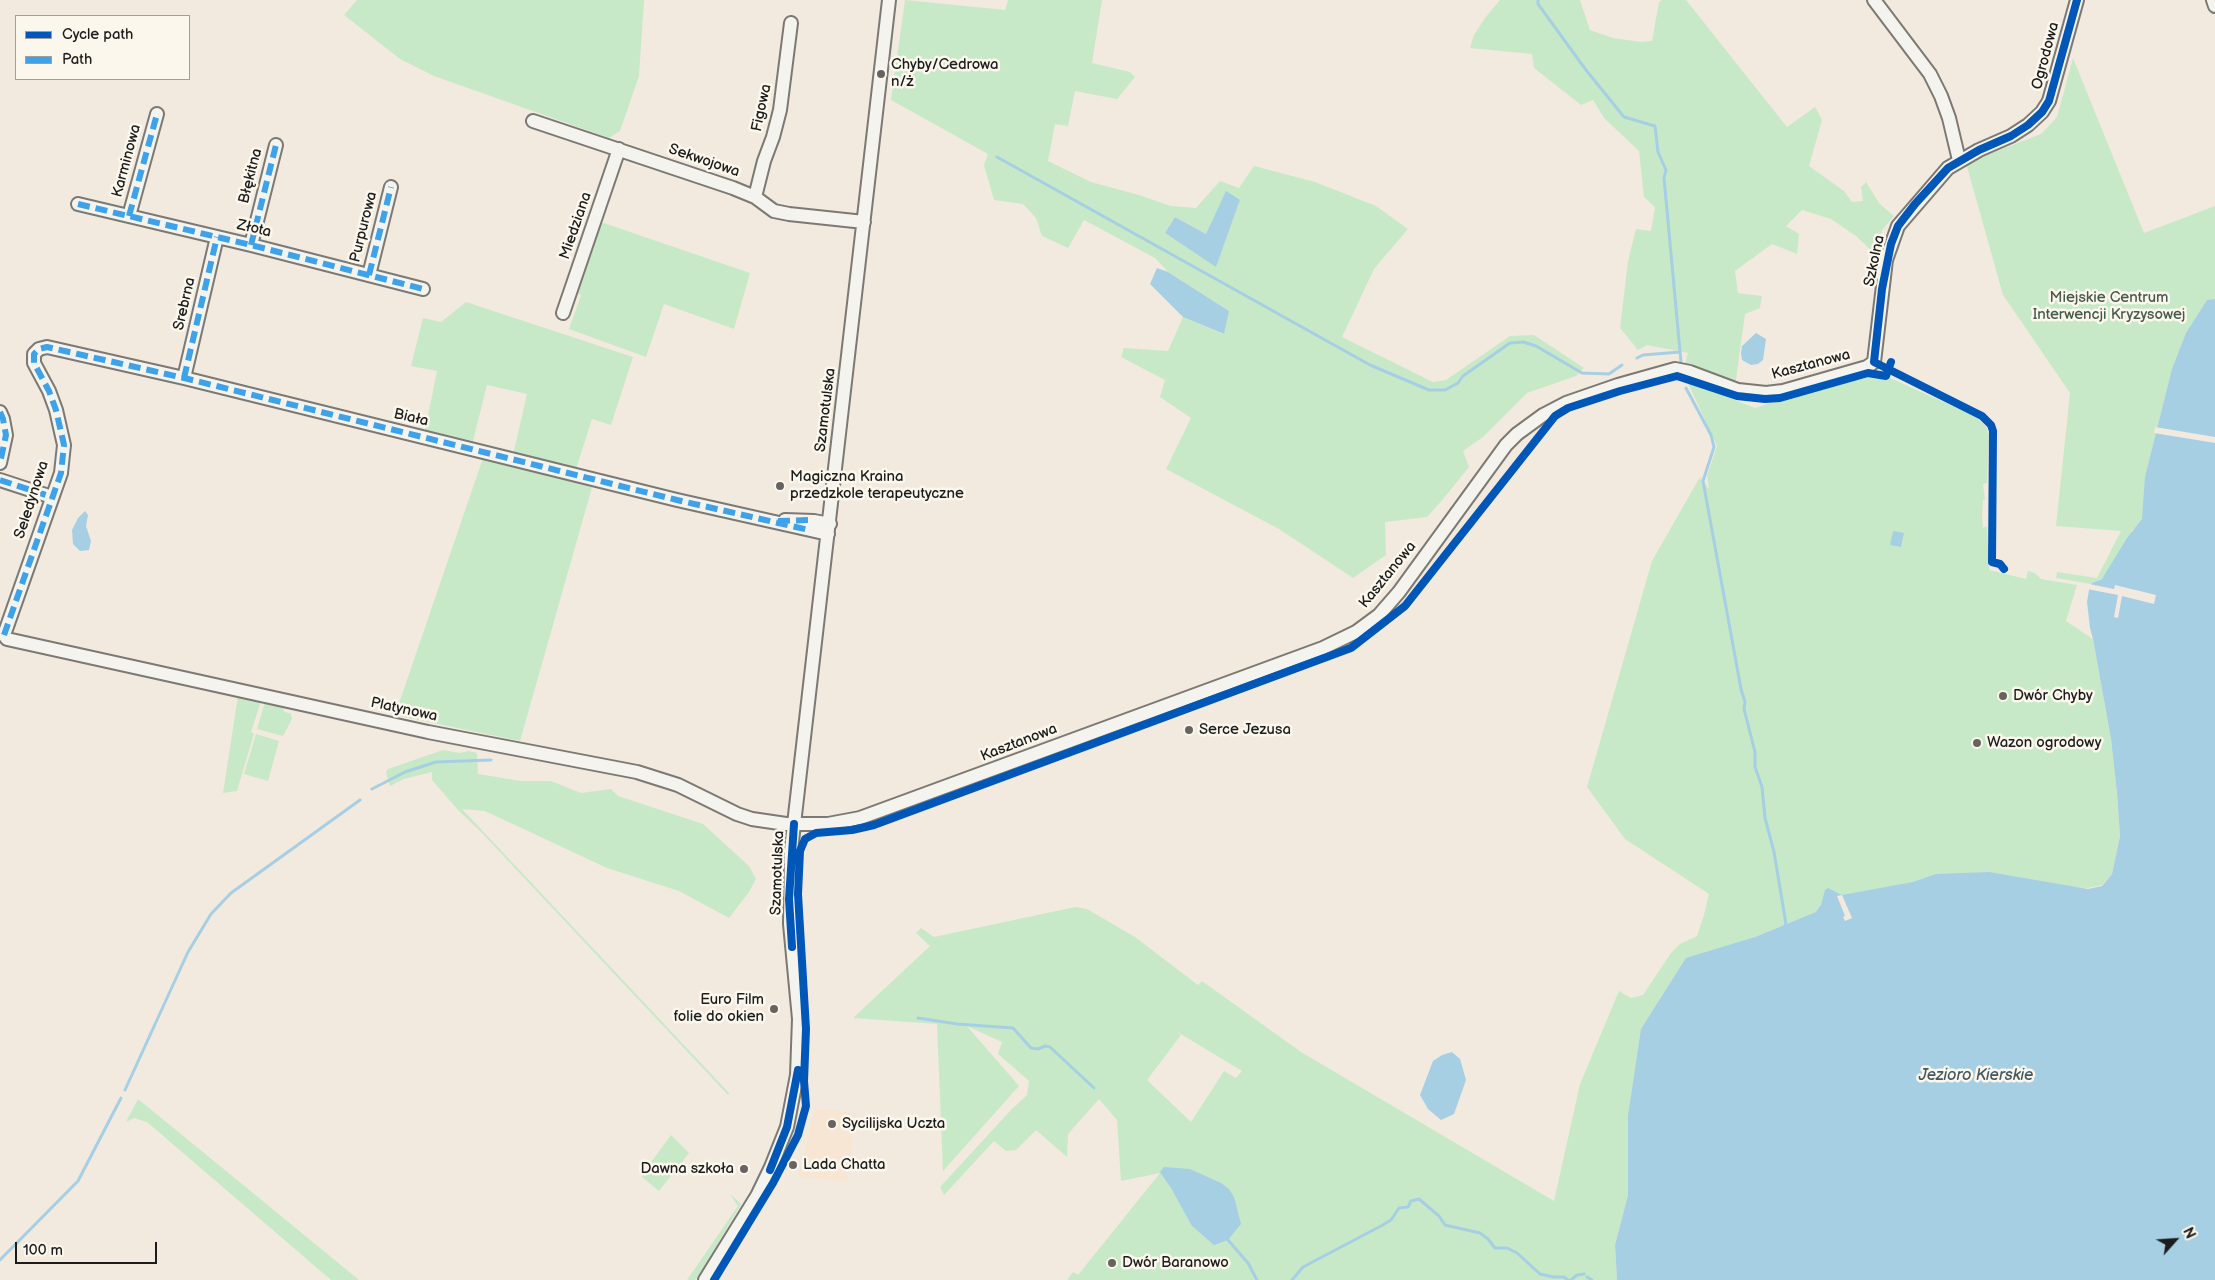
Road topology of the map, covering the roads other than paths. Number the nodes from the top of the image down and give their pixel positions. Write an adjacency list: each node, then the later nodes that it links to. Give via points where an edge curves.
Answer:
1 (889, 0): 16 (street, Szamotulska)
2 (1874, 0): 11 (street, via 1930,74 1942,96)
3 (2077, 0): 11 (street, Ogrodowa, via 2049,101 2042,112 2011,136)
4 (2213, 0): 5 (street)
5 (2215, 6)
6 (791, 23): 13 (street, Figowa, via 780,110)
7 (156, 114): 15 (street, Karminowa)
8 (533, 121): 10 (street, Sekwojowa)
9 (276, 145): 18 (street, Błękitna)
10 (619, 149): 13 (street, Sekwojowa); 21 (street, Miedziana)
11 (1959, 160): 23 (street, Szkolna, via 1948,168 1898,226 1886,260)
12 (391, 187): 19 (street, Purpurowa)
13 (755, 197): 16 (street, Sekwojowa, via 774,211)
14 (78, 204): 15 (street, Złota)
15 (129, 216): 17 (street, Złota)
16 (864, 222): 29 (street, Szamotulska)
17 (217, 238): 18 (street, Złota); 24 (street, Srebrna)
18 (251, 245): 19 (street, Złota)
19 (369, 275): 20 (street, Złota)
20 (423, 289)
21 (563, 314)
22 (39, 349): 24 (street, Biała, via 56,348); 28 (street, Seledynowa, via 34,354 34,363 49,390 64,445 61,473)
23 (1874, 362): 31 (street, Kasztanowa, via 1858,370 1766,394 1738,390 1675,369 1566,403 1517,434 1386,607 1368,624 1342,640 860,818 828,824)
24 (184, 378): 29 (street, Biała, via 677,500 775,522 814,520)
25 (0, 412): 26 (street, via 6,435)
26 (0, 463)
27 (0, 480): 28 (street)
28 (52, 497): 30 (street, Seledynowa)
29 (829, 529): 31 (street, Szamotulska)
30 (4, 635): 31 (street, Platynowa, via 7,639 428,732 637,772 678,785 737,814 767,822)
31 (794, 824): 32 (street, Szamotulska, via 789,899 799,1019 795,1090 787,1127 771,1168)
32 (705, 1280)

